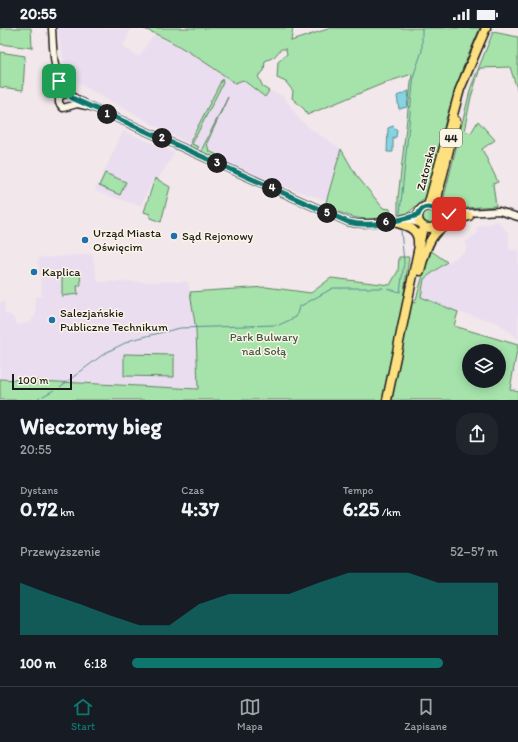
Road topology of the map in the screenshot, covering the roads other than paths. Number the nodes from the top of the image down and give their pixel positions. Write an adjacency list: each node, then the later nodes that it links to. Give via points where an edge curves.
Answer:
1 (52, 28): 4 (street)
2 (486, 28): 3 (main road, Zatorska / 44)
3 (470, 66): 9 (main road, Zatorska / 44, via 451,118); 10 (main road, Zatorska / 44, via 441,181)
4 (56, 69): 5 (street, via 56,85); 6 (street, via 60,84)
5 (61, 96): 6 (street); 7 (street, via 61,107 67,108)
6 (70, 96): 7 (street); 8 (street)
7 (72, 105): 8 (street)
8 (92, 107): 13 (street, via 352,223)
9 (428, 206): 10 (main road); 15 (main road, via 422,209)
10 (439, 214): 11 (street); 12 (street, via 499,211); 15 (main road, via 437,226)
11 (469, 216): 12 (street); 16 (main road, via 437,230)
12 (515, 216)
13 (384, 222): 14 (street); 15 (street)
14 (394, 222): 15 (street); 16 (main road, via 409,226 417,234)
15 (423, 223): 16 (main road)
16 (420, 262): 17 (main road)
17 (387, 400)

